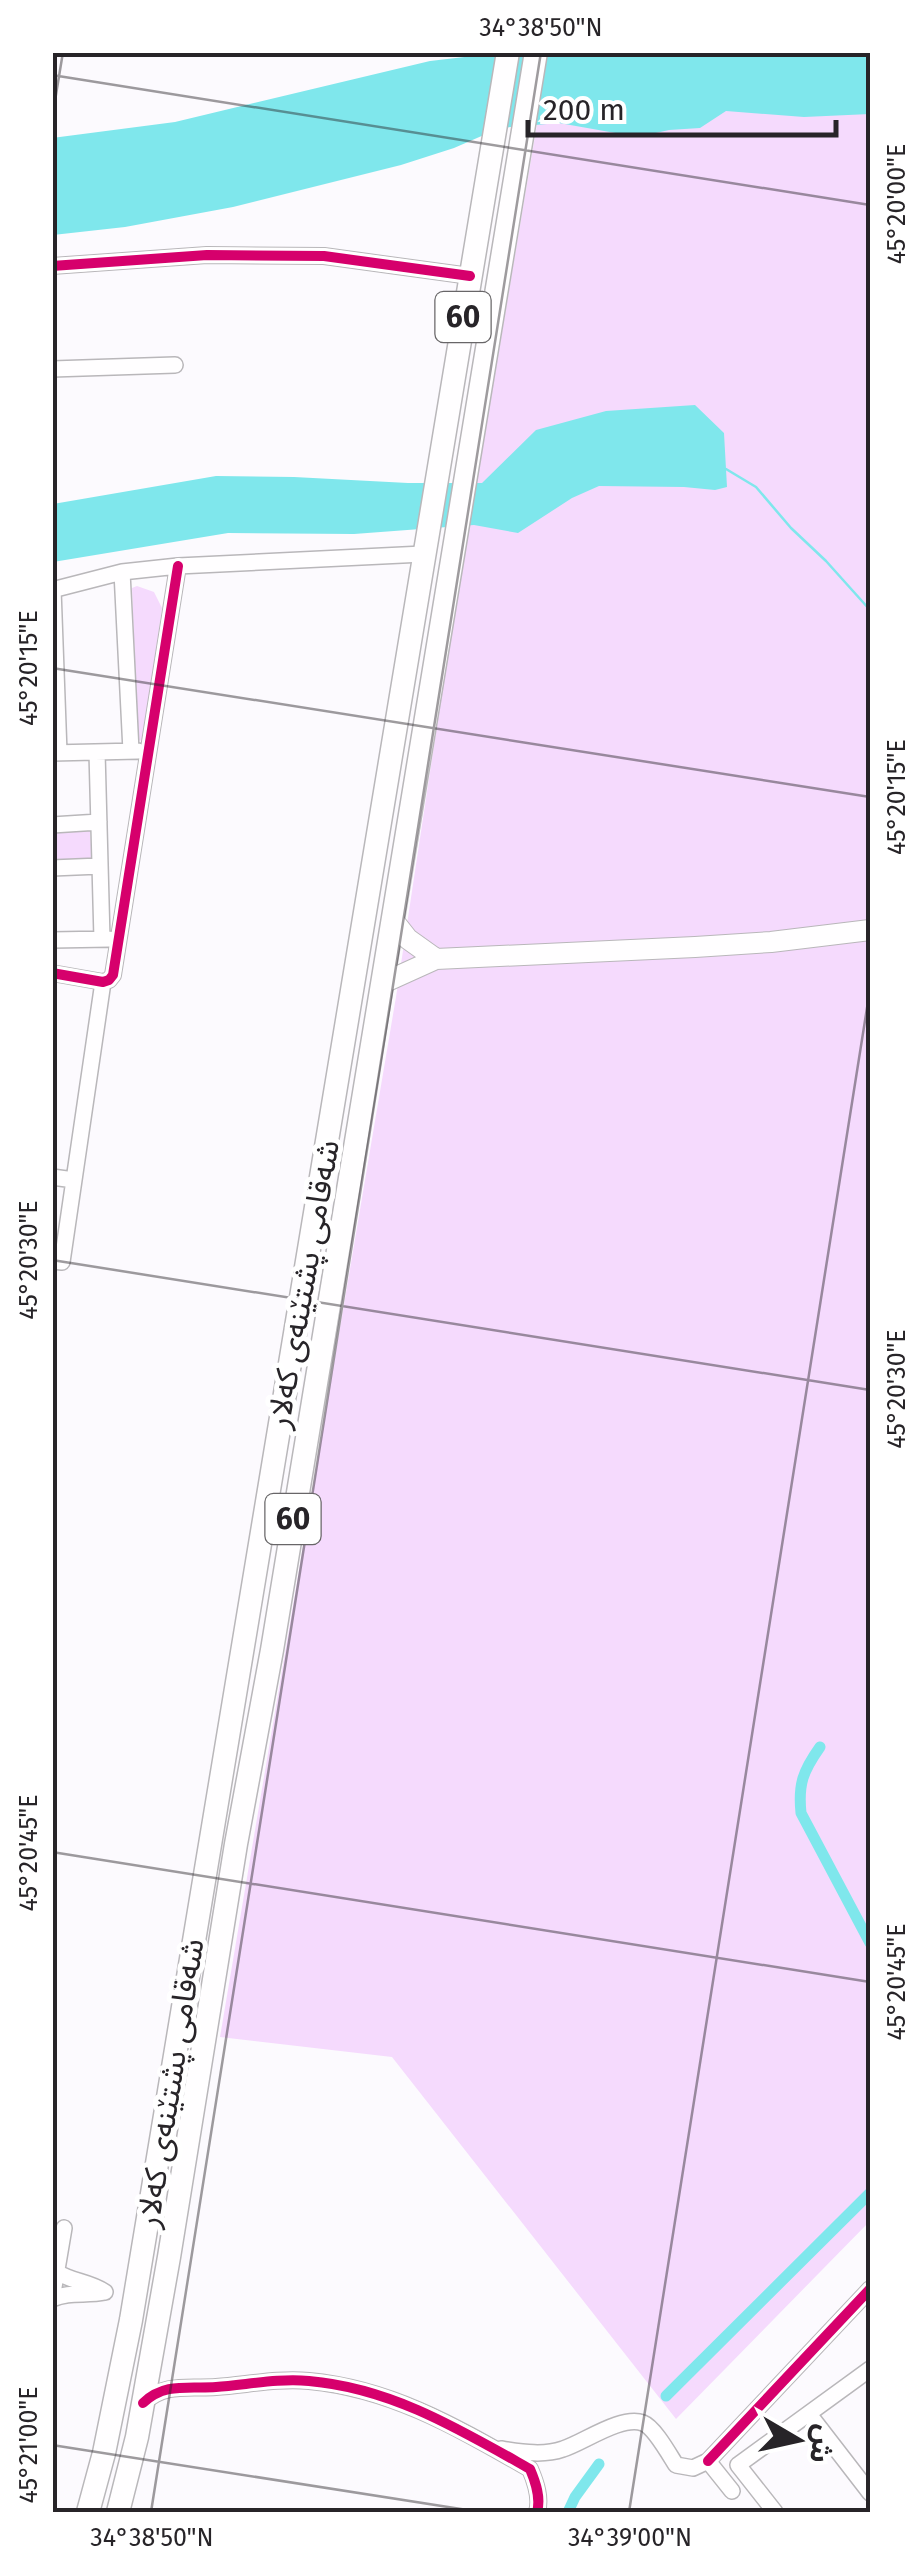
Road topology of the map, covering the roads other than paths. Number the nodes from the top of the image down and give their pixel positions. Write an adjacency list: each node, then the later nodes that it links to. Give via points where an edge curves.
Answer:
1 (508, 52): 4 (highway, شەقامی پشتێنەی کەلار / 60)
2 (536, 52): 19 (highway, شەقامی پشتێنەی کەلار / 60)
3 (52, 266): 4 (street, via 324,256)
4 (470, 276): 7 (highway, شەقامی پشتێنەی کەلار / 60)
5 (174, 365): 6 (street)
6 (52, 370)
7 (424, 547): 8 (street); 30 (highway, شەقامی پشتێنەی کەلار / 60)
8 (178, 566): 9 (street); 11 (street)
9 (122, 572): 10 (street); 12 (street)
10 (53, 590): 14 (street)
11 (150, 750): 12 (street); 21 (street)
12 (131, 751): 13 (street)
13 (97, 752): 14 (street); 15 (street)
14 (56, 753)
15 (99, 822): 16 (street); 17 (street)
16 (52, 825)
17 (100, 866): 18 (street); 21 (street)
18 (52, 868)
19 (394, 920): 23 (main road); 26 (highway, شەقامی پشتێنەی کەلار / 60)
20 (870, 930): 23 (main road, via 714,946)
21 (110, 939): 22 (street); 25 (street, via 113,975)
22 (52, 940)
23 (436, 959): 26 (main road)
24 (52, 973): 25 (street)
25 (103, 982): 28 (street)
26 (383, 983): 31 (highway, شەقامی پشتێنەی کەلار / 60)
27 (52, 1177): 28 (street)
28 (74, 1180): 29 (street)
29 (57, 1262)
30 (266, 1498): 31 (highway, via 282,1494); 42 (highway, شەقامی پشتێنەی کەلار / 60)
31 (296, 1502): 36 (highway, شەقامی پشتێنەی کەلار / 60)
32 (64, 2228): 33 (street)
33 (57, 2272): 35 (street); 35 (street, via 105,2292)
34 (870, 2288): 43 (street)
35 (52, 2299)
36 (150, 2362): 38 (street); 39 (highway, شەقامی پشتێنەی کەلار / 60)
37 (870, 2368): 40 (street)
38 (177, 2387): 39 (street); 41 (street, via 307,2380 349,2387 394,2398)
39 (143, 2403): 44 (highway, شەقامی پشتێنەی کەلار / 60)
40 (808, 2414): 45 (street); 51 (street, via 738,2465)
41 (492, 2448): 43 (street, via 562,2450 636,2421 649,2426 676,2465 693,2468); 50 (street, via 530,2470)
42 (104, 2453): 44 (highway, via 112,2469); 48 (highway, شەقامی پشتێنەی کەلار / 60)
43 (708, 2461): 46 (street)
44 (131, 2463): 49 (highway, شەقامی پشتێنەی کەلار / 60)
45 (864, 2471): 47 (street)
46 (732, 2492)
47 (870, 2494)
48 (88, 2512)
49 (118, 2512)
50 (537, 2512)
51 (774, 2512)

